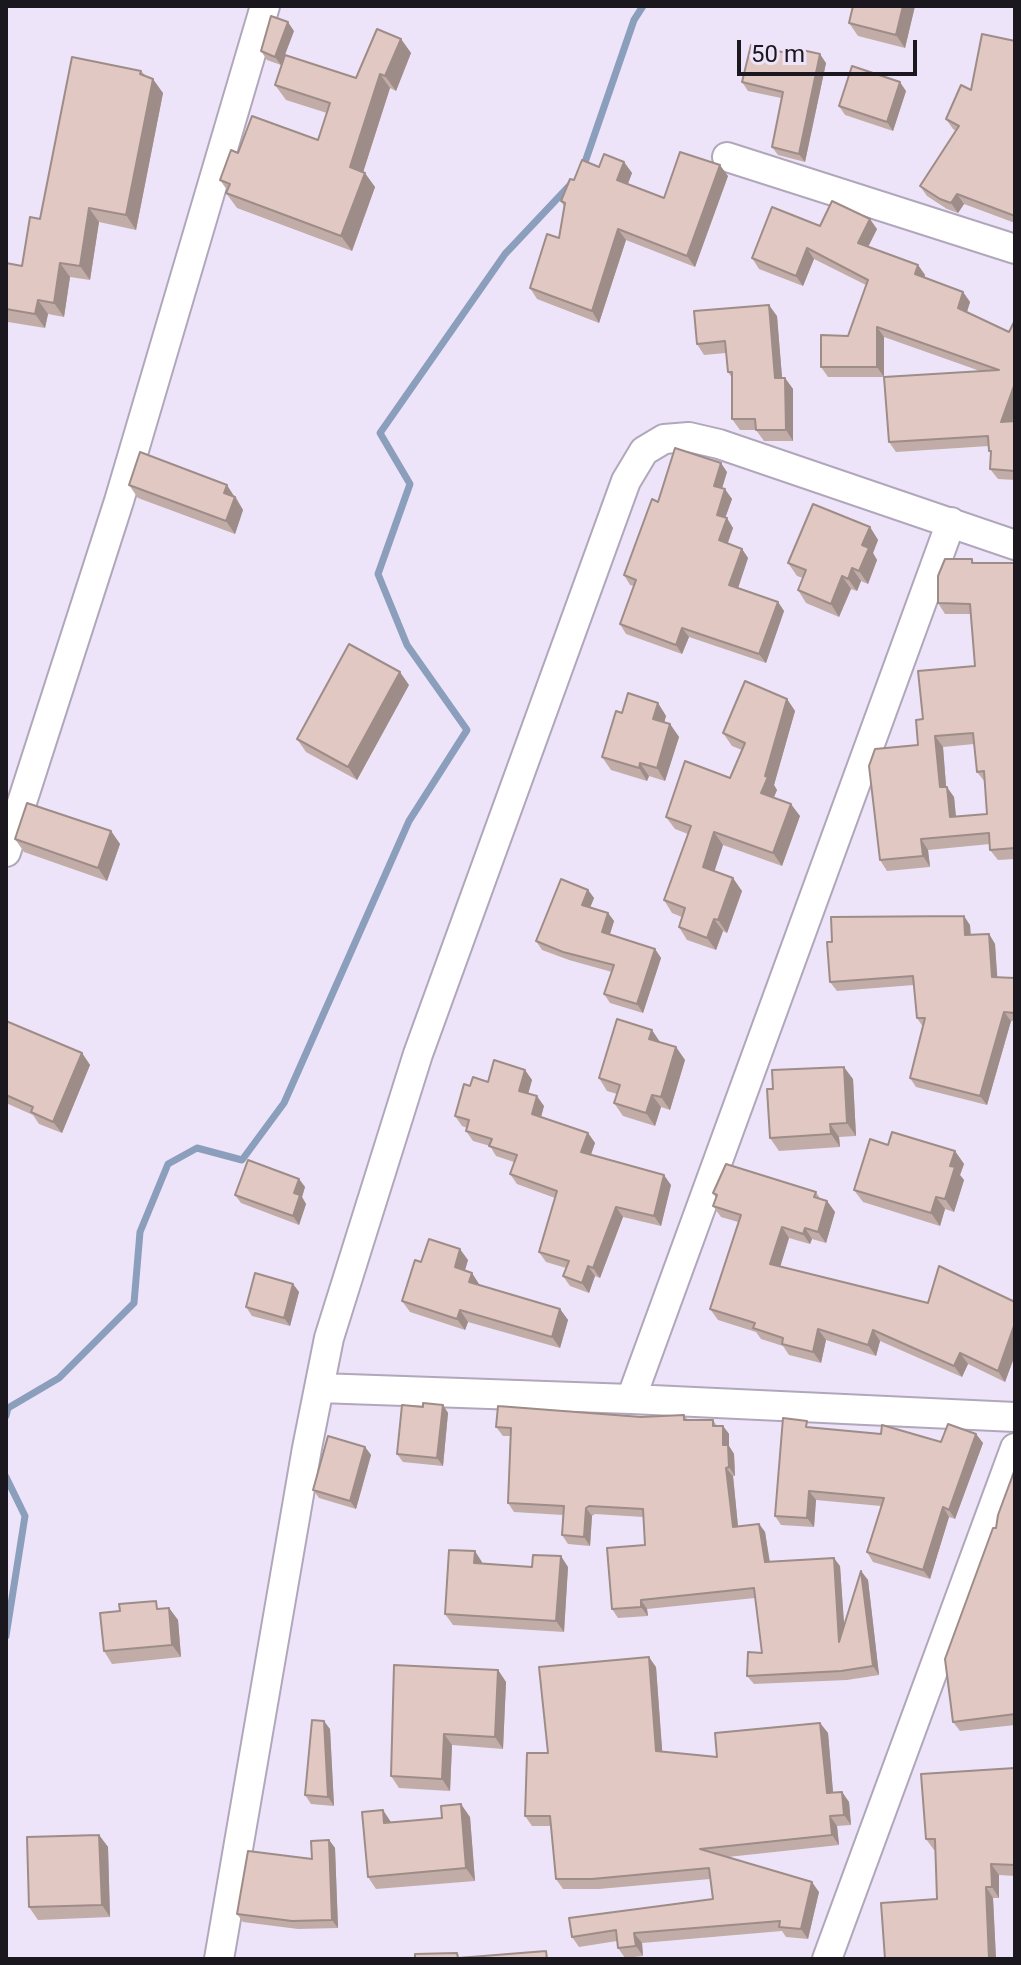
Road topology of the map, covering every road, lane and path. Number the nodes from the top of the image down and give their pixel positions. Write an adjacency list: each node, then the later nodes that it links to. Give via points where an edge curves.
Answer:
1 (265, 6): 6 (street, via 119,501)
2 (727, 157): 3 (street)
3 (1015, 249)
4 (951, 522): 5 (street); 7 (street, via 689,437 664,439 644,451 626,481 418,1054 329,1338); 8 (street)
5 (1015, 545)
6 (6, 852)
7 (319, 1388): 8 (street); 11 (street)
8 (631, 1399): 9 (street)
9 (1015, 1417)
10 (1015, 1448): 12 (street)
11 (219, 1959)
12 (827, 1959)

